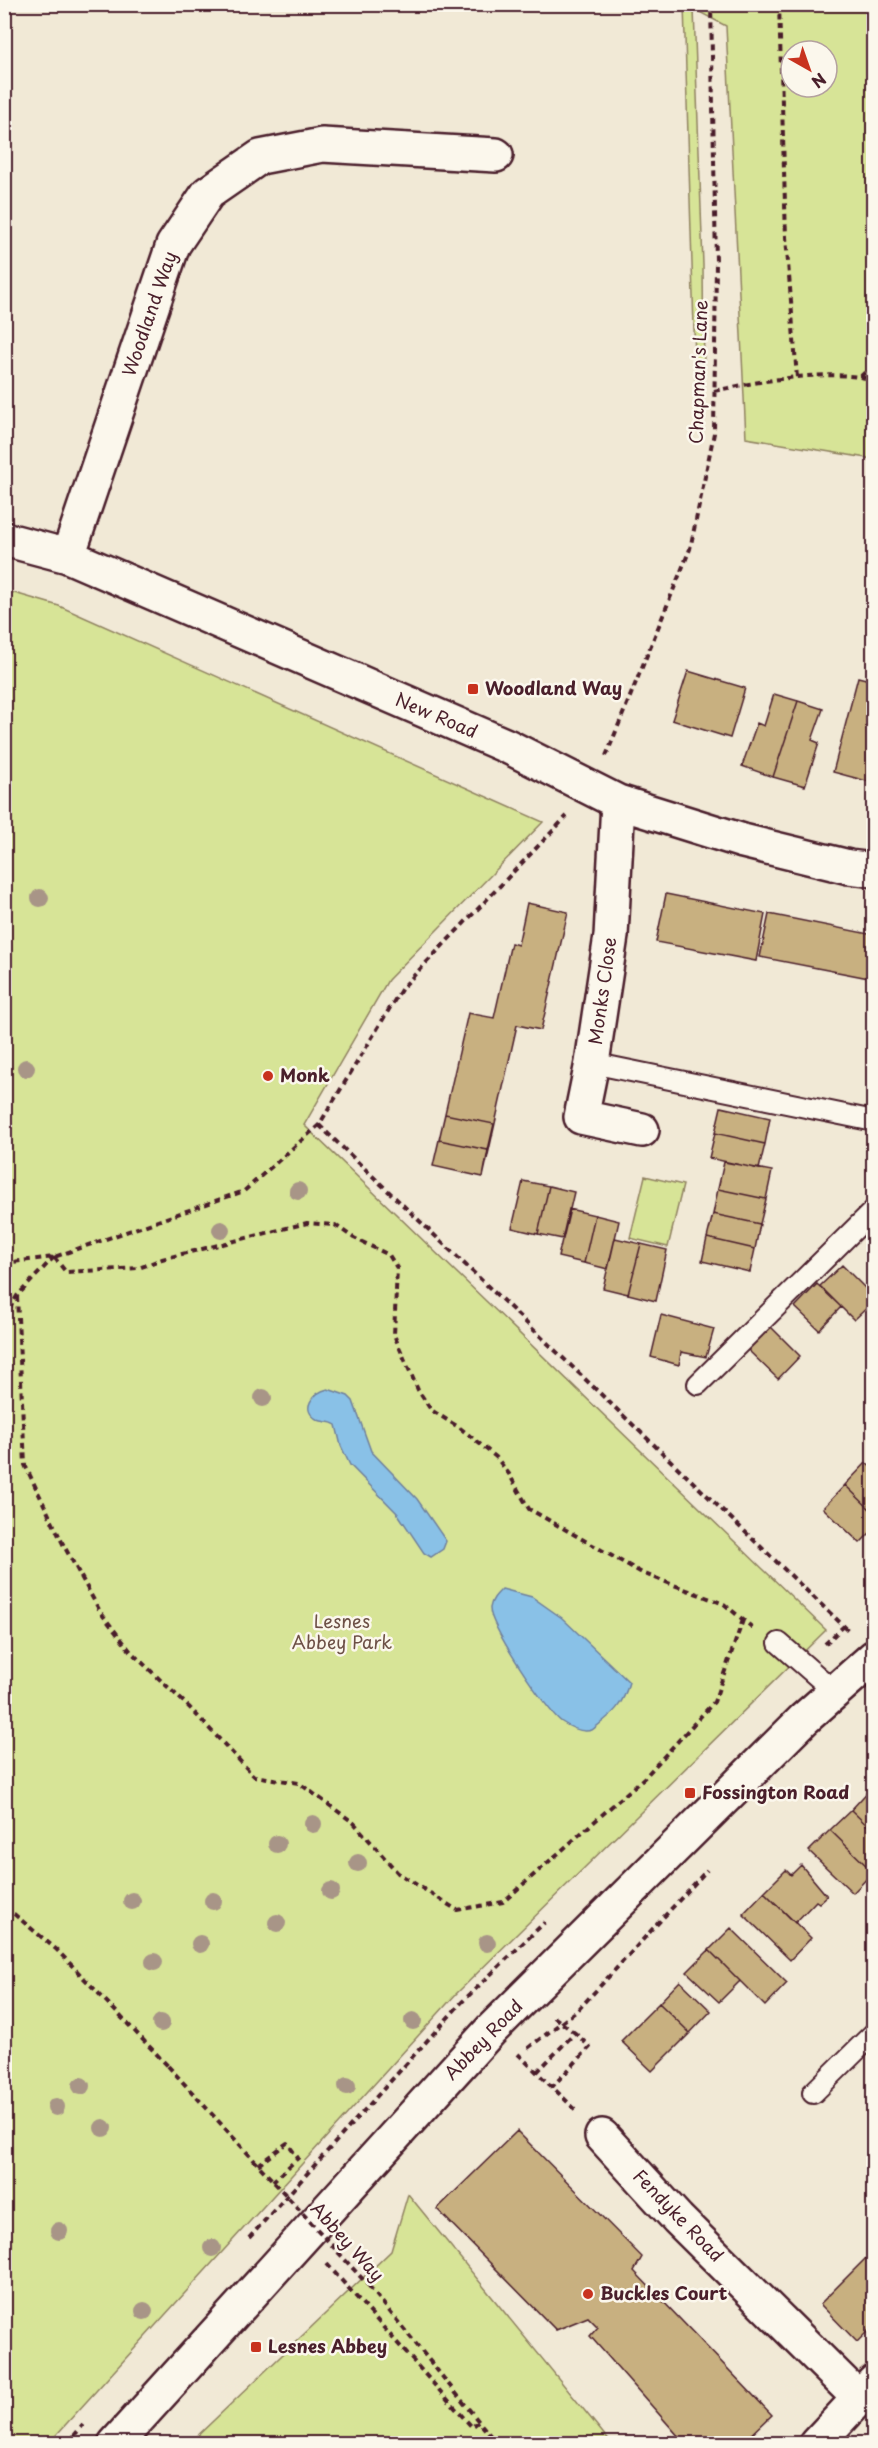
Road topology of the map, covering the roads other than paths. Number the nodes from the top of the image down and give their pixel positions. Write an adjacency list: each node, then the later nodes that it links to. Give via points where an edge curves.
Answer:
1 (496, 154): 3 (street, Woodland Way, via 322,145 260,157 208,193 173,245)
2 (4, 539): 3 (street, New Road)
3 (68, 556): 4 (street, New Road, via 509,747)
4 (605, 796): 5 (street, New Road, via 743,841); 6 (street, Monks Close, via 611,936)
5 (873, 870)
6 (592, 1063): 7 (lane); 8 (street, Monks Close, via 581,1117)
7 (873, 1121)
8 (642, 1130)
9 (873, 1210): 10 (lane)
10 (698, 1384)
11 (783, 1648): 13 (lane)
12 (873, 1657): 13 (street, Abbey Road)
13 (834, 1691): 18 (street, Abbey Road, via 491,2030)
14 (873, 2033): 15 (lane)
15 (813, 2093)
16 (602, 2136): 17 (street, Fendyke Road, via 678,2219)
17 (866, 2390): 19 (street, Fendyke Road)
18 (115, 2444)
19 (816, 2444)

